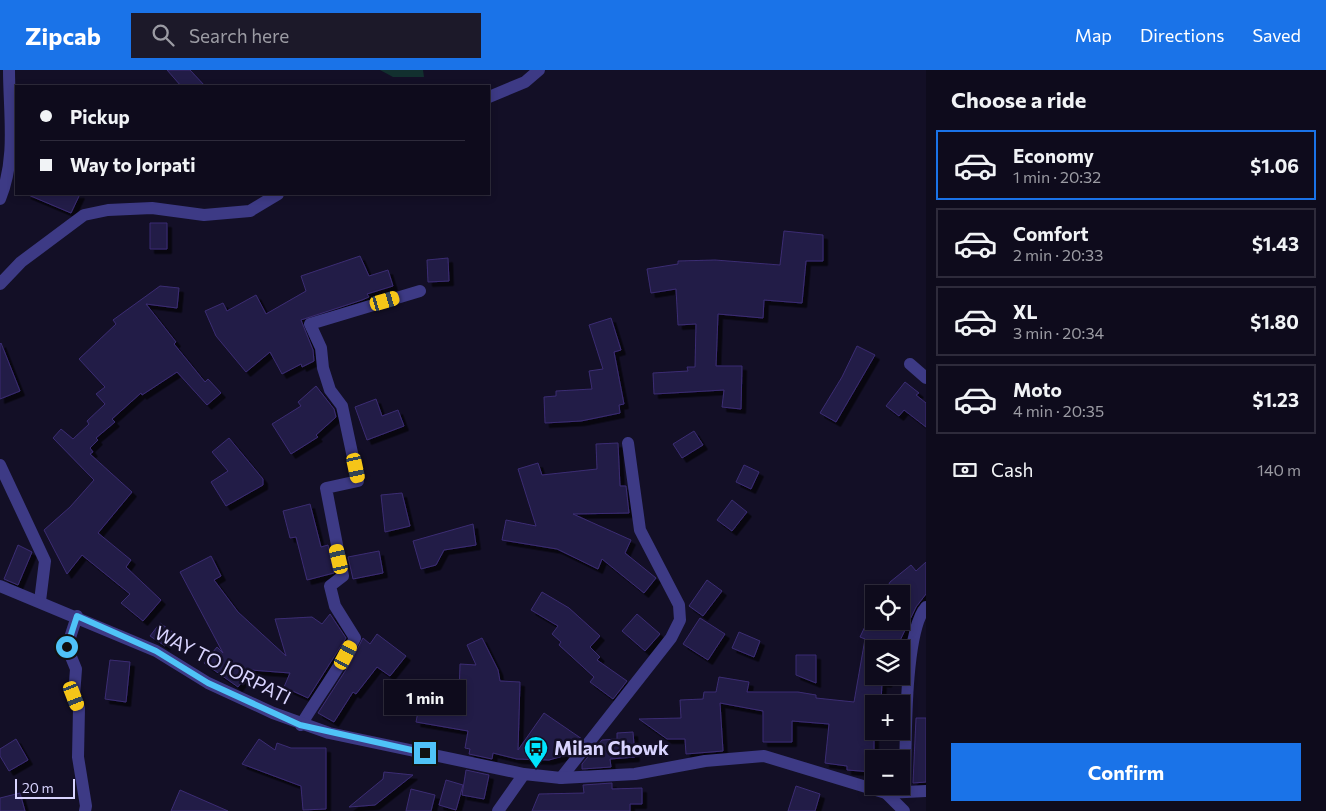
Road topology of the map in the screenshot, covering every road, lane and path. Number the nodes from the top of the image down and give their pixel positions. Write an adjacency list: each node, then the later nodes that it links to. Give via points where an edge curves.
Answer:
1 (9, 70): 5 (street, via 12,122 6,185)
2 (539, 70): 3 (street, via 524,82)
3 (490, 97)
4 (276, 195): 6 (street, via 250,211 204,215 152,208 108,210 84,215 21,262)
5 (0, 199)
6 (0, 284)
7 (420, 291): 16 (street, via 310,324 321,348 330,390 342,406 358,481 326,488 343,576 330,586 335,606 355,638 338,672 324,685)
8 (910, 364): 9 (street)
9 (926, 378)
10 (628, 443): 19 (street, via 640,530 679,605 680,620 671,638)
11 (0, 465): 13 (street, via 45,561)
12 (0, 586): 13 (street, WAY TO JORPATI)
13 (40, 601): 15 (street, WAY TO JORPATI)
14 (926, 607): 17 (street, via 914,629)
15 (77, 616): 16 (street, WAY TO JORPATI, via 156,651 208,683); 24 (street, via 67,647 76,669 74,696 79,708 78,757)
16 (300, 725): 18 (street, WAY TO JORPATI)
17 (907, 750)
18 (524, 774): 19 (street, WAY TO JORPATI); 25 (street)
19 (561, 778): 20 (street, WAY TO JORPATI, via 635,774 705,761 764,756)
20 (865, 787)
21 (926, 791): 22 (street)
22 (910, 792)
23 (888, 795): 26 (street)
24 (85, 811)
25 (498, 811)
26 (904, 811)

